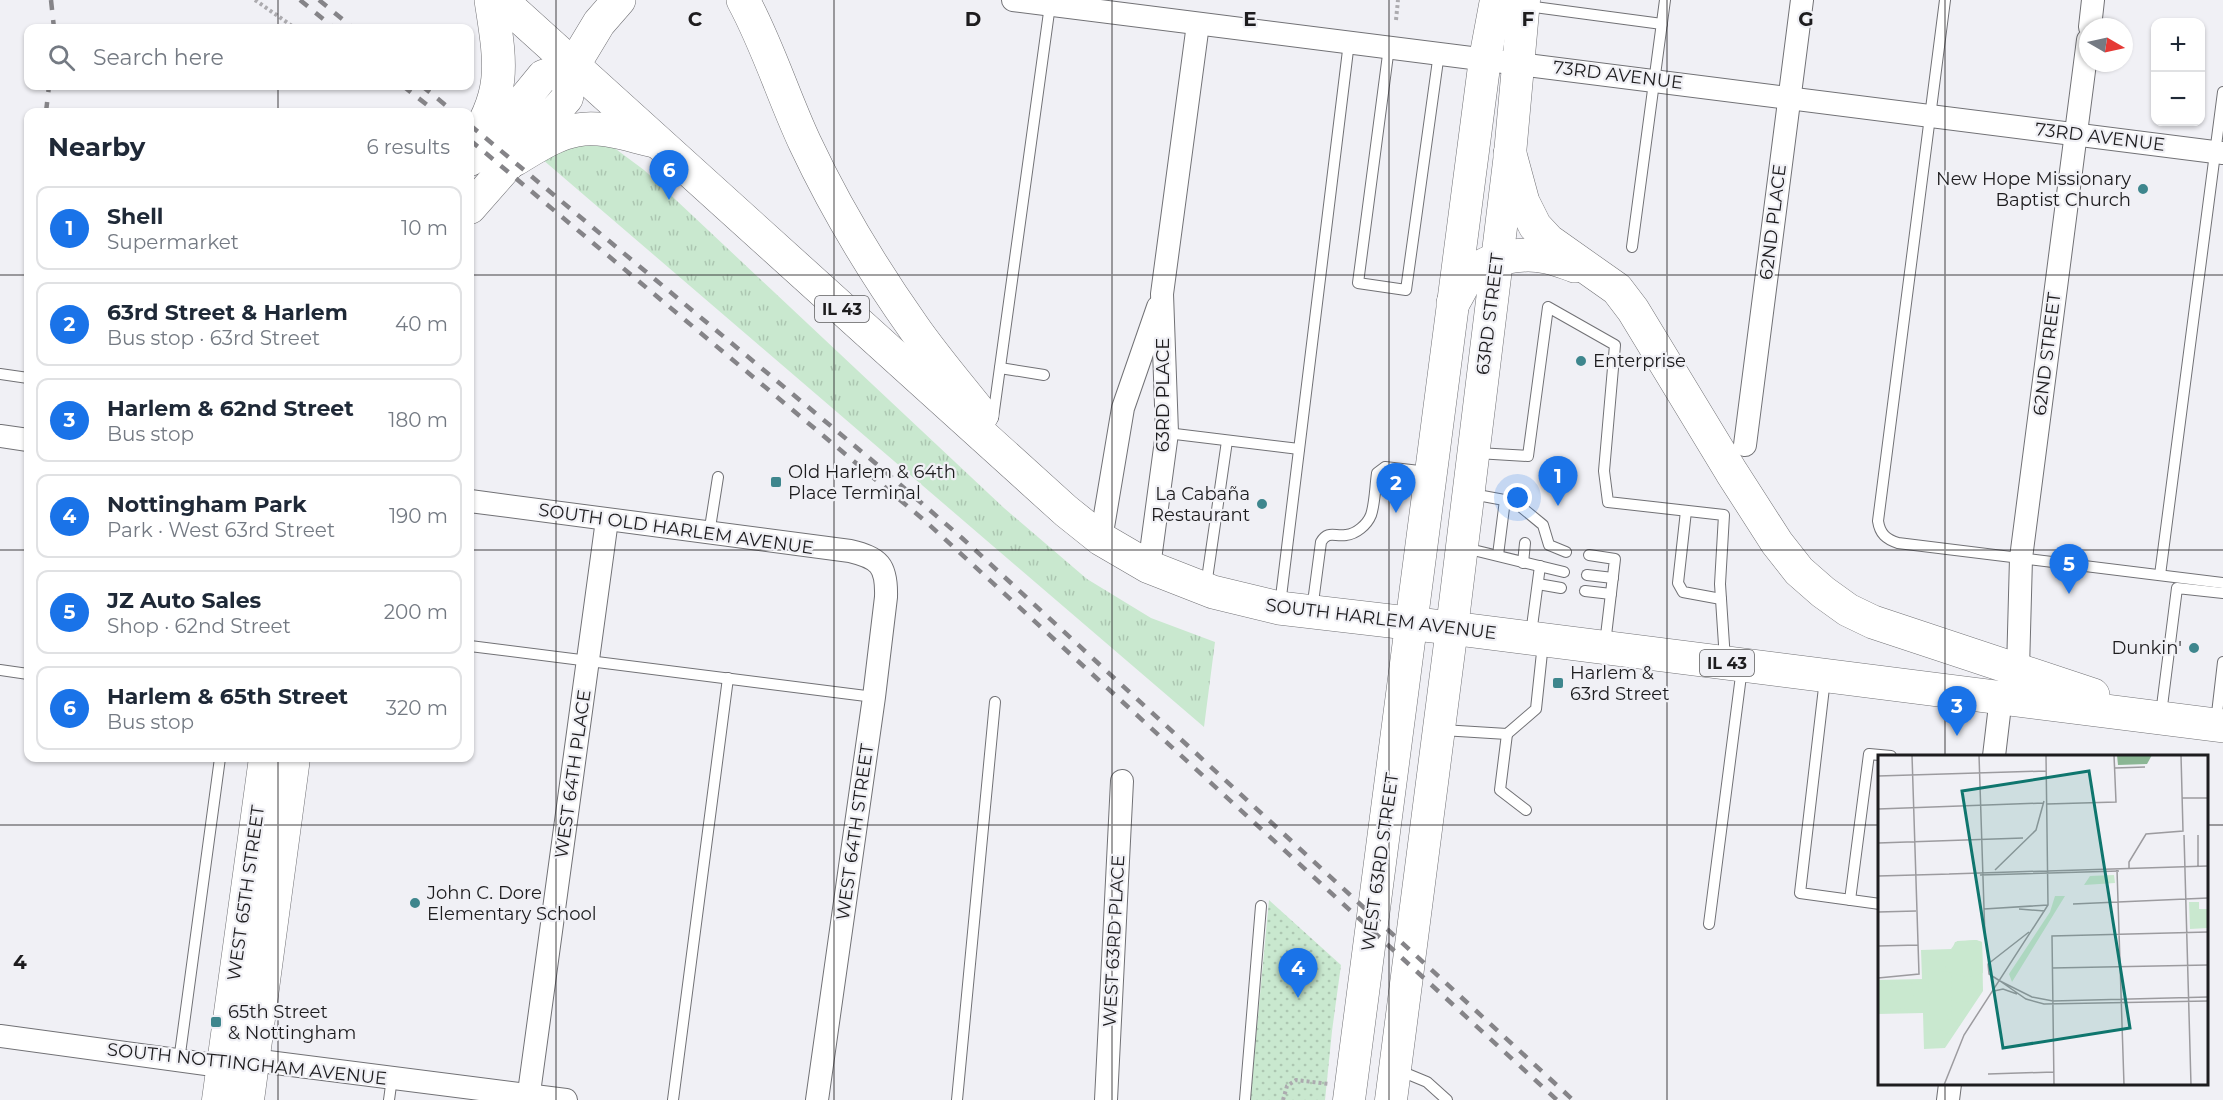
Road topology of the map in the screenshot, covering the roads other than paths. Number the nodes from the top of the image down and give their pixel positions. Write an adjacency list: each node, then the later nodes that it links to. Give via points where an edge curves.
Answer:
1 (491, 0): 27 (main road, via 500,76)
2 (501, 0): 20 (main road, SOUTH HARLEM AVENUE / IL 43)
3 (619, 0): 20 (main road, via 599,23)
4 (743, 0): 43 (main road, via 805,142 842,214 914,329)
5 (1013, 0): 11 (street, 73RD AVENUE)
6 (1665, 0): 14 (lane)
7 (1802, 0): 24 (street, 62ND PLACE)
8 (1945, 0): 25 (lane)
9 (2093, 0): 12 (street)
10 (1515, 2): 14 (lane); 18 (main road, 63RD STREET); 19 (main road, 63RD STREET)
11 (1050, 5): 13 (street, 73RD AVENUE); 39 (lane)
12 (2091, 18)
13 (1198, 24): 15 (street, 73RD AVENUE); 37 (street, 63RD PLACE)
14 (1662, 24): 22 (lane)
15 (1349, 42): 16 (street, 73RD AVENUE); 49 (lane)
16 (1389, 47): 17 (street, 73RD AVENUE); 17 (lane, via 1358,283 1406,290)
17 (1439, 53): 18 (street, 73RD AVENUE)
18 (1485, 59): 19 (street, 73RD AVENUE); 38 (main road, 63RD STREET)
19 (1520, 63): 22 (street, 73RD AVENUE); 30 (main road, 63RD STREET)
20 (573, 66): 28 (main road, SOUTH HARLEM AVENUE / IL 43); 31 (main road, via 543,76); 32 (main road, via 567,98)
21 (2084, 72): 26 (street, 62ND STREET)
22 (1654, 80): 24 (street, 73RD AVENUE); 34 (lane)
23 (2223, 92): 29 (lane)
24 (1789, 97): 25 (street, 73RD AVENUE); 48 (street, 62ND PLACE)
25 (1930, 115): 26 (street, 73RD AVENUE); 68 (lane, via 1879,528 1883,535 1898,543)
26 (2076, 134): 29 (street, 73RD AVENUE); 68 (street, 62ND STREET)
27 (474, 140)
28 (657, 142): 32 (main road, via 595,129 577,130); 53 (main road, SOUTH HARLEM AVENUE / IL 43)
29 (2219, 152): 75 (lane)
30 (1510, 154): 35 (main road, 63RD STREET); 36 (main road, via 1523,202 1535,226 1549,242)
31 (474, 157)
32 (514, 160): 33 (main road)
33 (474, 204)
34 (1632, 248)
35 (1497, 261): 36 (main road, via 1521,255 1547,257); 38 (main road, via 1468,277); 50 (main road, 63RD STREET)
36 (1596, 273): 95 (main road, via 1617,289 1632,310 1732,473 1799,572 1848,610 1873,622)
37 (1162, 294): 44 (street, 63RD PLACE); 62 (street, 63RD PLACE, via 1123,408)
38 (1453, 303): 51 (main road, 63RD STREET)
39 (1000, 368): 41 (lane); 43 (lane)
40 (0, 374): 42 (lane)
41 (1044, 375)
42 (24, 377)
43 (992, 427): 53 (main road)
44 (1167, 433): 47 (lane); 72 (street, 63RD PLACE)
45 (0, 436): 46 (street)
46 (24, 439)
47 (1227, 441): 49 (lane); 80 (lane)
48 (1745, 445)
49 (1299, 449): 85 (lane)
50 (1474, 453): 54 (main road, 63RD STREET); 57 (lane, via 1528,456 1548,307 1614,345 1604,471 1608,502)
51 (1432, 472): 86 (lane, via 1380,469 1367,523 1346,536 1330,534 1321,542); 87 (main road, 63RD STREET)
52 (718, 477): 61 (lane)
53 (1027, 477): 62 (main road, SOUTH HARLEM AVENUE / IL 43)
54 (1469, 493): 55 (lane); 64 (main road, 63RD STREET)
55 (1505, 500): 58 (lane); 66 (lane)
56 (474, 502): 59 (street, SOUTH OLD HARLEM AVENUE)
57 (1686, 511): 84 (lane, via 1678,583 1683,592); 84 (lane, via 1724,515)
58 (1528, 512): 60 (lane); 65 (lane, via 1543,525 1549,545)
59 (608, 520): 61 (street, SOUTH OLD HARLEM AVENUE); 92 (street, WEST 64TH PLACE)
60 (1527, 525)
61 (710, 534): 70 (street, SOUTH OLD HARLEM AVENUE, via 850,551 872,557)
62 (1101, 539): 72 (main road, SOUTH HARLEM AVENUE / IL 43)
63 (1525, 543): 69 (lane)
64 (1462, 548): 66 (lane); 88 (main road, 63RD STREET)
65 (1566, 552)
66 (1498, 555): 69 (lane)
67 (1589, 555): 76 (lane, via 1615,559)
68 (2021, 558): 75 (lane); 95 (street, 62ND STREET)
69 (1522, 563): 71 (lane)
70 (879, 564): 100 (street, WEST 64TH STREET, via 886,585)
71 (1540, 566): 73 (lane); 78 (lane)
72 (1149, 567): 80 (main road, SOUTH HARLEM AVENUE / IL 43)
73 (1564, 572)
74 (1587, 575): 76 (lane)
75 (2160, 575): 77 (lane)
76 (1613, 578): 83 (lane)
77 (2223, 582)
78 (1538, 584): 79 (lane); 89 (lane)
79 (1561, 588)
80 (1206, 589): 85 (main road, SOUTH HARLEM AVENUE / IL 43)
81 (1585, 591): 83 (lane)
82 (2223, 593): 103 (lane, via 2177,588)
83 (1611, 594): 91 (lane)
84 (1721, 599): 94 (lane)
85 (1279, 608): 86 (main road, SOUTH HARLEM AVENUE / IL 43)
86 (1312, 612): 87 (main road, SOUTH HARLEM AVENUE / IL 43)
87 (1413, 624): 88 (main road, SOUTH HARLEM AVENUE / IL 43); 124 (main road, WEST 63RD STREET, via 1352,1071)
88 (1452, 628): 89 (main road, SOUTH HARLEM AVENUE / IL 43); 105 (main road)
89 (1537, 639): 91 (main road, SOUTH HARLEM AVENUE / IL 43); 106 (lane, via 1536,709)
90 (474, 646): 92 (lane)
91 (1605, 647): 94 (main road, SOUTH HARLEM AVENUE / IL 43)
92 (588, 660): 99 (lane); 125 (street, WEST 64TH PLACE)
93 (2223, 662): 104 (lane)
94 (1734, 664): 98 (main road, SOUTH HARLEM AVENUE / IL 43); 117 (lane)
95 (2018, 669): 103 (main road)
96 (0, 670): 97 (lane)
97 (24, 673)
98 (1825, 675): 101 (main road, SOUTH HARLEM AVENUE / IL 43); 114 (lane, via 1800,893)
99 (728, 678): 100 (lane); 129 (lane)
100 (874, 697): 130 (street, WEST 64TH STREET)
101 (2001, 697): 103 (main road, SOUTH HARLEM AVENUE / IL 43); 108 (street)
102 (995, 702): 131 (lane)
103 (2160, 718): 104 (main road, SOUTH HARLEM AVENUE / IL 43)
104 (2219, 726)
105 (1439, 730): 106 (lane); 121 (main road)
106 (1508, 734): 113 (lane, via 1500,790)
107 (1880, 755): 114 (lane, via 1869,754)
108 (1994, 755)
109 (219, 762): 119 (lane)
110 (265, 762): 120 (main road, WEST 65TH STREET)
111 (293, 762): 120 (main road, WEST 65TH STREET)
112 (1122, 781): 132 (street, WEST 63RD PLACE)
113 (1526, 810)
114 (1850, 900): 115 (lane)
115 (1878, 904)
116 (1261, 906): 133 (lane)
117 (1710, 924)
118 (0, 1036): 119 (street, SOUTH NOTTINGHAM AVENUE)
119 (179, 1061): 120 (street, SOUTH NOTTINGHAM AVENUE)
120 (238, 1063): 123 (street, SOUTH NOTTINGHAM AVENUE, via 268,1062); 126 (main road, WEST 65TH STREET); 127 (main road, WEST 65TH STREET)
121 (1395, 1068): 134 (main road); 135 (lane, via 1427,1082)
122 (1950, 1085): 136 (street)
123 (390, 1089): 125 (street, SOUTH NOTTINGHAM AVENUE)
124 (1340, 1092)
125 (528, 1098): 128 (street, SOUTH NOTTINGHAM AVENUE)
126 (218, 1100)
127 (248, 1100)
128 (566, 1100)
129 (673, 1100)
130 (817, 1100)
131 (957, 1100)
132 (1106, 1100)
133 (1245, 1100)
134 (1391, 1100)
135 (1447, 1100)
136 (1948, 1100)

